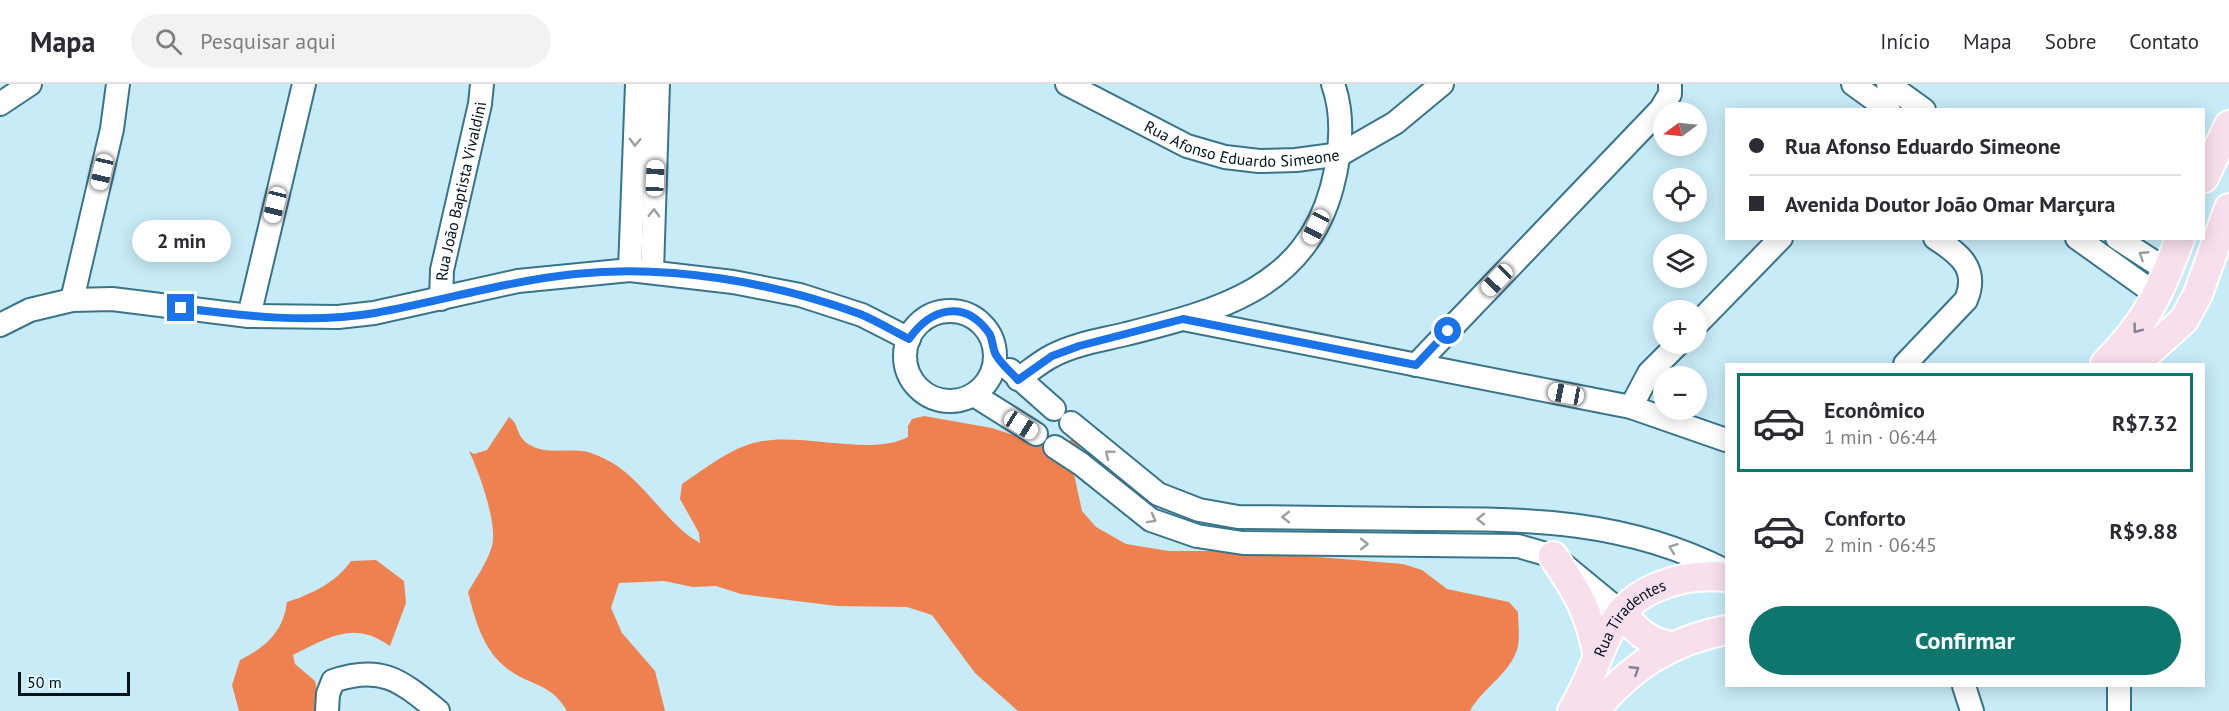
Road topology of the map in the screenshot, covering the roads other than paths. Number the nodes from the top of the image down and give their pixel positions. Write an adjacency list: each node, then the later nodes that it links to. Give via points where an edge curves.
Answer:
1 (30, 84): 13 (street)
2 (118, 84): 31 (street, via 112,129)
3 (304, 84): 33 (street)
4 (482, 84): 30 (street, Rua João Baptista Vivaldini, via 442,270)
5 (637, 84): 27 (street, one-way to 27)
6 (657, 84): 27 (street, one-way to 6)
7 (1067, 84): 17 (street, Rua Afonso Eduardo Simeone, via 1187,146 1226,157 1287,160)
8 (1333, 84): 17 (street)
9 (1442, 84): 17 (street, Rua Afonso Eduardo Simeone, via 1395,123)
10 (1670, 84): 43 (street, via 1670,93 1661,109)
11 (1853, 84): 14 (street)
12 (1888, 84): 15 (street)
13 (0, 104)
14 (1886, 108)
15 (1921, 108)
16 (2229, 125): 18 (main road)
17 (1341, 154): 34 (street, via 1327,206 1305,248 1276,276 1243,296)
18 (2205, 176)
19 (2229, 208): 26 (main road)
20 (1779, 240): 32 (street)
21 (1938, 240): 40 (street, via 1963,259 1970,273 1971,288 1966,300)
22 (2081, 240): 28 (street)
23 (2119, 240): 28 (street, one-way to 23)
24 (2179, 240): 28 (main road)
25 (2188, 240): 26 (main road, via 2198,250)
26 (2216, 244): 29 (main road)
27 (641, 271): 30 (street, via 518,281); 37 (street, via 733,282 800,296 862,315)
28 (2165, 288): 29 (main road); 36 (main road, via 2170,315); 41 (main road, one-way to 41, via 2145,318)
29 (2198, 294): 36 (main road, via 2184,320)
30 (441, 299): 33 (street, via 338,317)
31 (72, 300): 33 (street, via 112,299); 35 (street, via 30,310)
32 (1707, 314)
33 (249, 316)
34 (1183, 319): 43 (street); 44 (street, via 1070,349 1052,356)
35 (0, 325)
36 (2166, 338): 42 (main road)
37 (909, 339): 38 (street, via 920,322 938,313 958,312 977,319 990,335); 45 (street, via 907,367 921,391 947,401)
38 (996, 354): 44 (street); 45 (street, via 986,384)
39 (1668, 354): 46 (street, via 1649,373)
40 (1906, 363)
41 (2105, 363)
42 (2136, 363)
43 (1416, 365): 46 (street)
44 (1018, 380): 48 (street, one-way to 44, via 1497,519 1238,517 1199,510 1158,494)
45 (974, 395): 49 (street, one-way to 49, via 1081,464 1151,520 1197,536 1243,543 1493,544 1518,546)
46 (1631, 407): 47 (street)
47 (1725, 440)
48 (1581, 525): 49 (street, via 1565,535); 50 (street, one-way to 48, via 1632,534)
49 (1552, 556): 52 (street); 55 (main road, via 1580,596)
50 (1725, 572)
51 (1725, 576): 52 (main road, Rua Tiradentes, via 1676,580 1648,591)
52 (1621, 612): 54 (main road, via 1647,639); 55 (main road, Rua Tiradentes)
53 (1722, 630): 54 (main road, Rua Tiradentes)
54 (1672, 646): 61 (main road, Rua Tiradentes, one-way to 54, via 1627,675)
55 (1598, 656): 60 (main road, Rua Tiradentes, via 1588,686)
56 (1964, 687): 62 (street)
57 (2119, 687): 63 (street)
58 (327, 711): 59 (street, via 333,681 370,673 394,678)
59 (438, 711)
60 (1572, 711)
61 (1594, 711)
62 (1972, 711)
63 (2119, 711)

